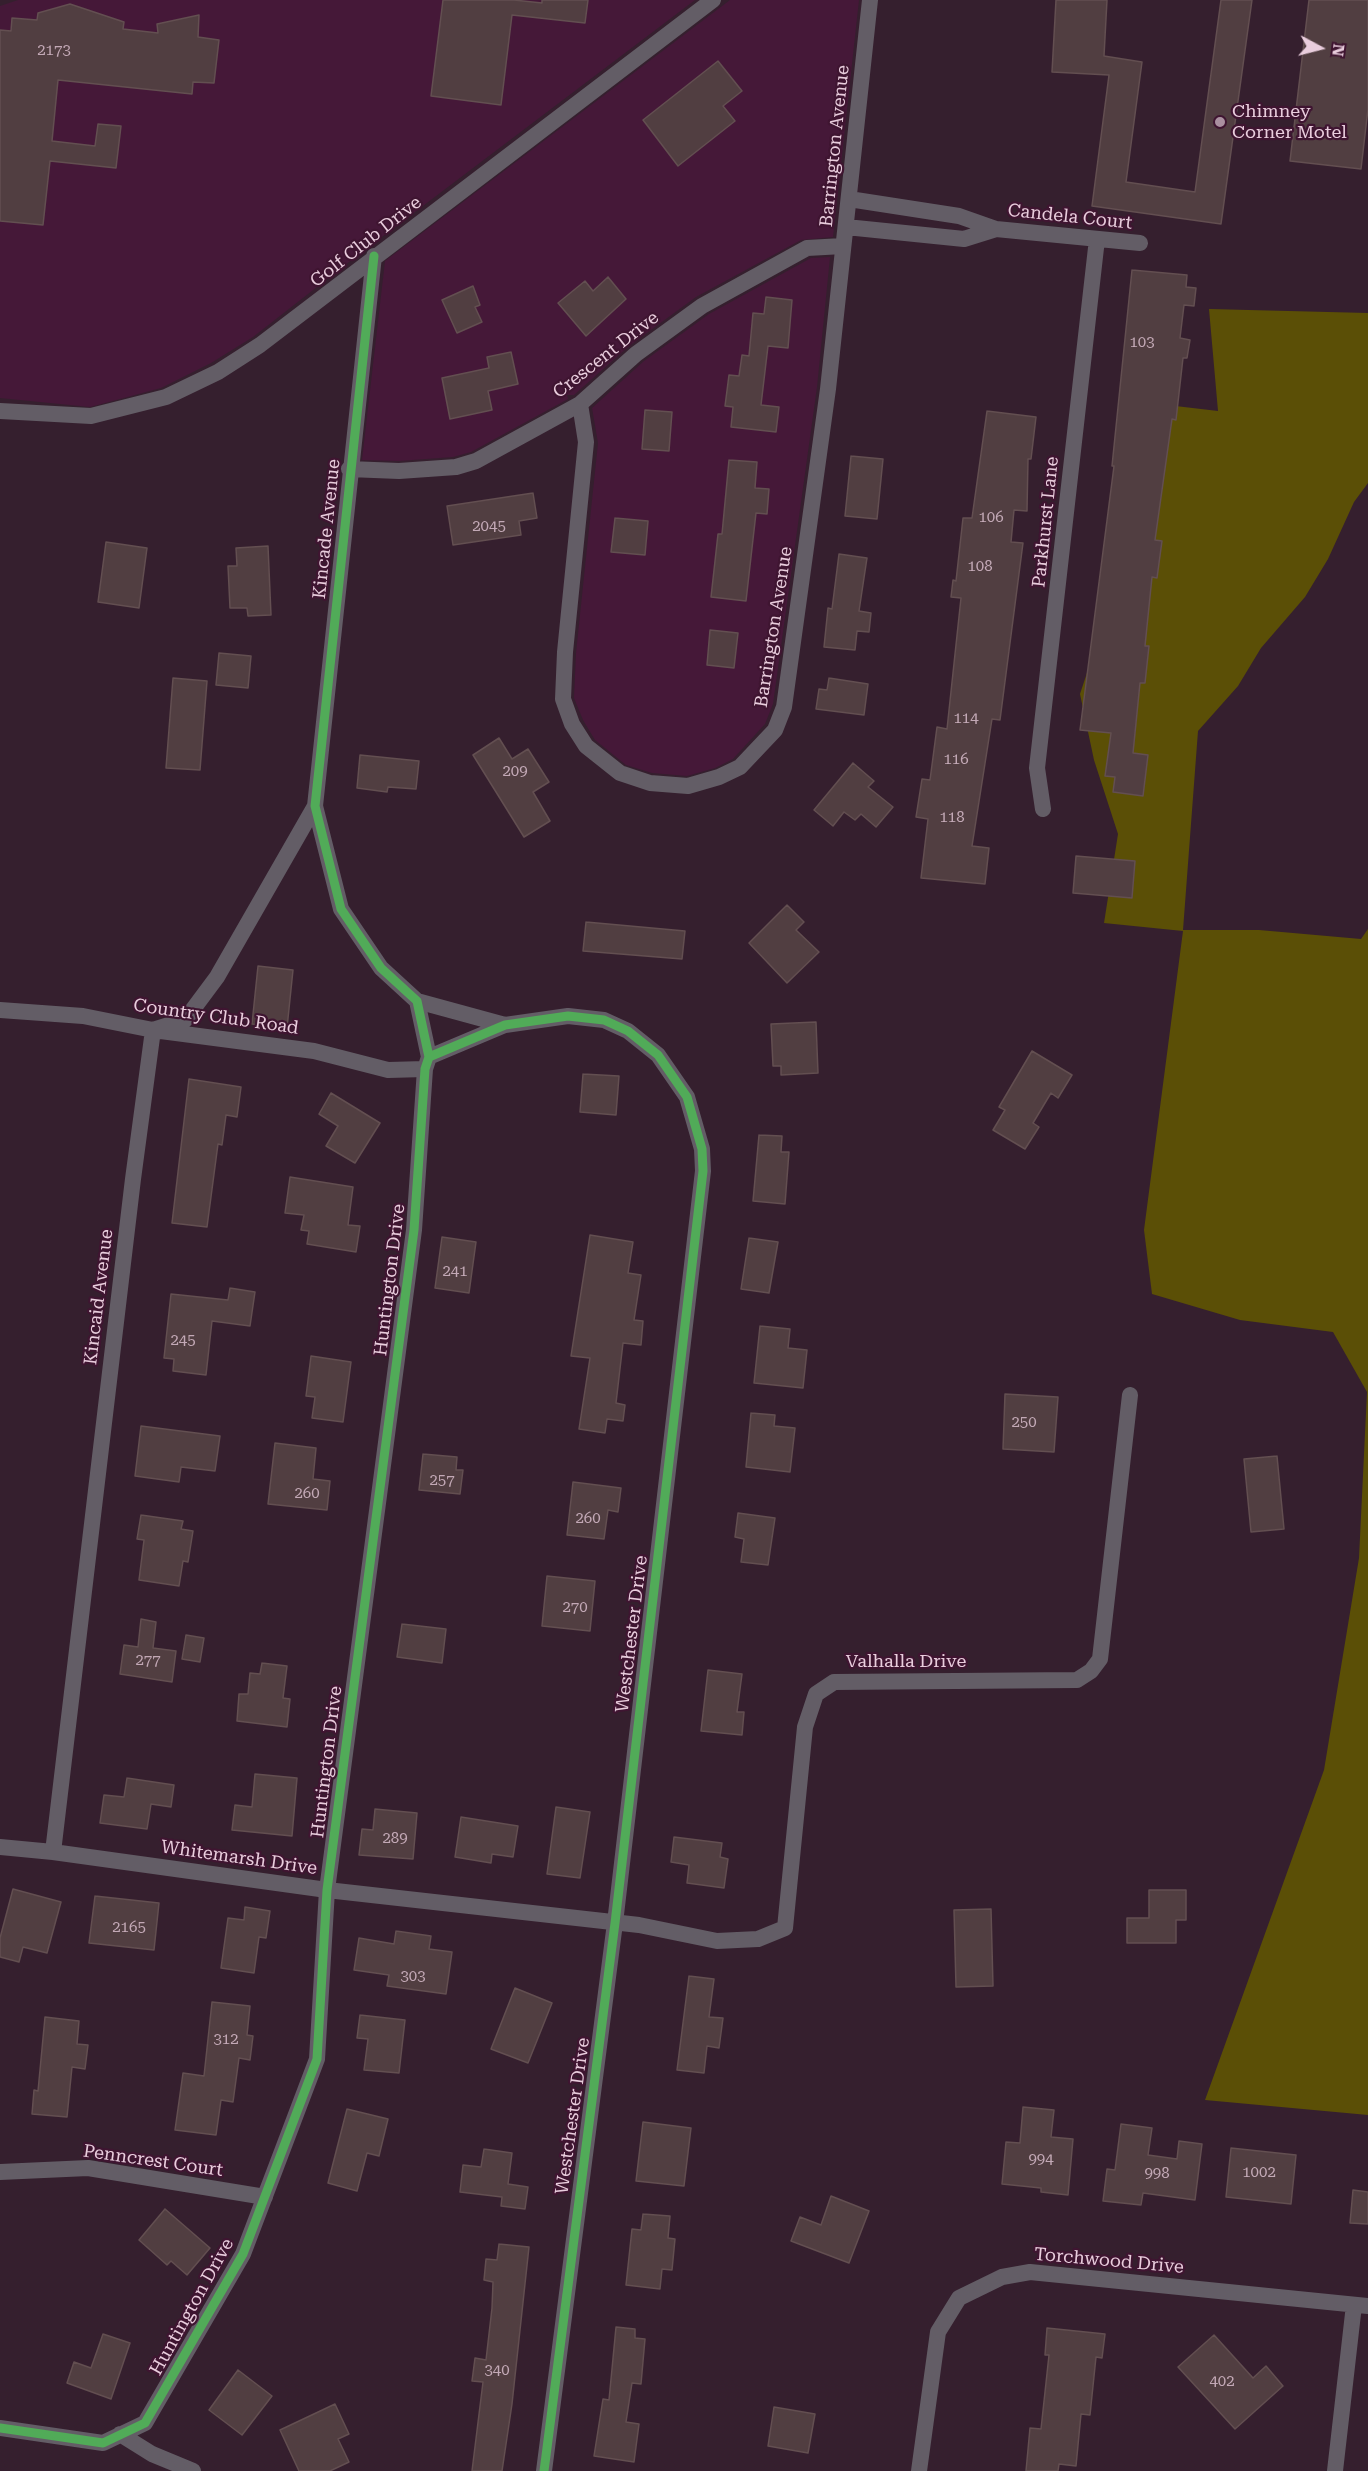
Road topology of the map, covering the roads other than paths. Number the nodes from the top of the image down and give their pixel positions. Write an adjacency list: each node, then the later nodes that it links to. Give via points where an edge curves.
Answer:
1 (713, 0): 9 (street, Golf Club Drive)
2 (870, 0): 3 (street, Barrington Avenue)
3 (849, 199): 4 (street, Barrington Avenue); 5 (street, Candela Court, via 959,216)
4 (846, 227): 5 (street, Candela Court, via 964,239); 8 (street, Barrington Avenue)
5 (996, 229): 6 (street, Candela Court)
6 (1097, 239): 7 (street, Candela Court); 14 (street, Parkhurst Lane, via 1037,768)
7 (1140, 243)
8 (843, 246): 10 (street, Crescent Drive, via 807,248 702,306 636,354); 10 (street, Barrington Avenue, via 828,388 784,707 775,730 740,767 719,777 688,786 650,783 620,773 586,746 562,699 586,442)
9 (374, 256): 11 (street, Golf Club Drive, via 260,345 218,372 166,397 92,417); 12 (street, Kincade Avenue)
10 (580, 404): 12 (street, Crescent Drive, via 476,461 456,467)
11 (0, 411)
12 (349, 470): 13 (street, Kincade Avenue)
13 (315, 806): 15 (street, via 341,909 381,968); 18 (street, via 217,977 185,1020)
14 (1043, 809)
15 (417, 1001): 17 (street); 19 (street, Huntington Drive)
16 (0, 1010): 18 (street, Country Club Road, via 83,1016)
17 (505, 1025): 19 (street, Westchester Drive); 24 (street, Westchester Drive, via 568,1016 604,1020 628,1031 658,1055 687,1097 702,1149 703,1171)
18 (153, 1030): 19 (street, Country Club Road, via 314,1051 388,1070); 22 (street, Kincaid Avenue)
19 (427, 1063): 23 (street, Huntington Drive, via 414,1230)
20 (1130, 1395): 24 (street, Valhalla Drive, via 1100,1659 1091,1671 1077,1680 834,1682 816,1694 805,1727 785,1928 758,1939 717,1941)
21 (0, 1847): 22 (street, Whitemarsh Drive)
22 (52, 1852): 23 (street, Whitemarsh Drive)
23 (327, 1890): 24 (street, Whitemarsh Drive); 26 (street, Huntington Drive, via 317,2059)
24 (615, 1923): 31 (street, Westchester Drive)
25 (0, 2172): 26 (street, Penncrest Court, via 88,2168)
26 (265, 2197): 29 (street, Huntington Drive, via 243,2254 145,2423)
27 (1361, 2306): 32 (street, Torchwood Drive, via 1030,2272 1002,2277 959,2298 938,2332); 33 (street)
28 (0, 2428): 29 (street, via 103,2443)
29 (120, 2434): 30 (street, via 152,2454)
30 (193, 2471)
31 (544, 2471)
32 (919, 2471)
33 (1335, 2471)

